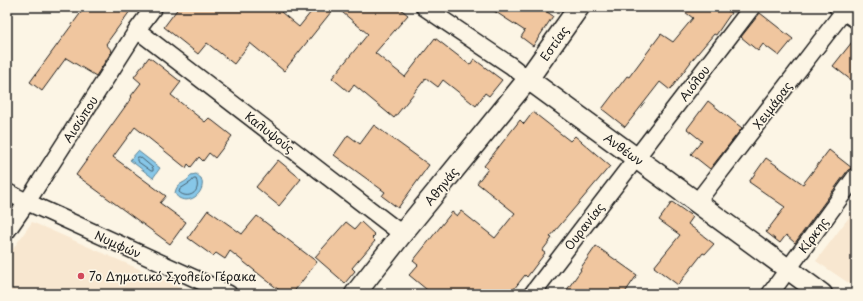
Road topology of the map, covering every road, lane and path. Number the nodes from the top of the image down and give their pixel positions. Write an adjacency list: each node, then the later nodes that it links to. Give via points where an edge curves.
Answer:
1 (154, 7): 6 (street, Αισώπου)
2 (424, 7): 7 (street, Ανθέων)
3 (579, 7): 7 (street, Εστίας)
4 (746, 9): 8 (street, Αιόλου)
5 (846, 11): 12 (street, Χειμάρας)
6 (137, 30): 11 (street, Αισώπου); 14 (street, Καλυψούς)
7 (528, 79): 8 (street, Ανθέων); 14 (street, Αθηνάς)
8 (637, 158): 12 (street, Ανθέων); 18 (street, Ουρανίας)
9 (856, 176): 15 (street, Κίρκης)
10 (7, 192): 11 (street, Νυμφών)
11 (27, 202): 13 (street, Αισώπου); 16 (street, Νυμφών)
12 (697, 202): 15 (street, Ανθέων)
13 (7, 231)
14 (402, 234): 17 (street, Αθηνάς)
15 (788, 269): 19 (street, Κίρκης); 20 (street, Ανθέων)
16 (229, 294)
17 (355, 294)
18 (532, 294)
19 (770, 294)
20 (822, 294)

